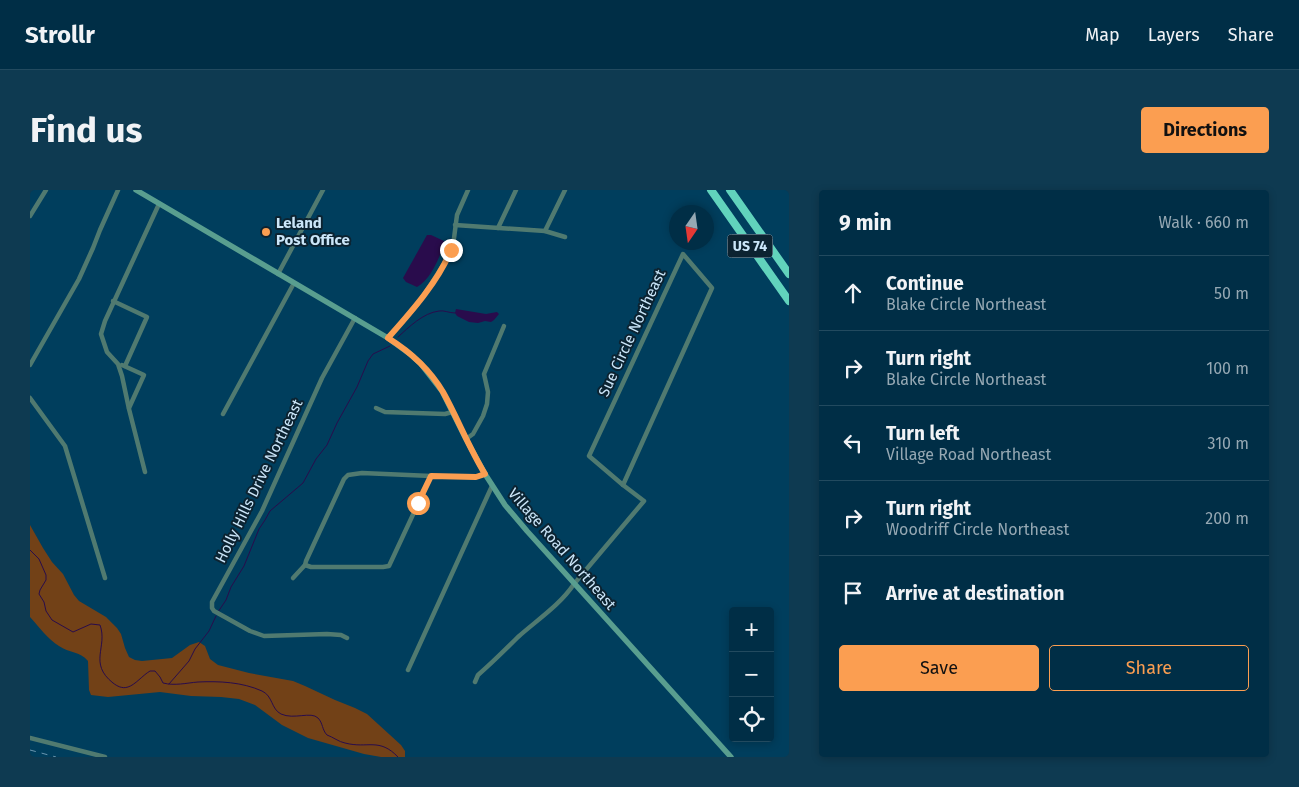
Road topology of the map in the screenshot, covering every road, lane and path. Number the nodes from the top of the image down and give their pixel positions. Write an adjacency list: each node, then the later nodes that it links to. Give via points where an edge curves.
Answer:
1 (46, 190): 11 (street)
2 (118, 190): 25 (street, via 79,280)
3 (136, 190): 10 (main road, Village Road Northeast)
4 (322, 190): 16 (street)
5 (468, 190): 12 (street)
6 (516, 190): 13 (street)
7 (565, 190): 14 (street)
8 (711, 190): 20 (highway, US 74)
9 (730, 190): 17 (highway, US 74)
10 (159, 204): 16 (main road, Village Road Northeast); 19 (street)
11 (30, 216)
12 (455, 225): 13 (street); 23 (street, via 448,258 414,309)
13 (498, 228): 14 (street)
14 (545, 231): 15 (street)
15 (565, 237)
16 (278, 274): 18 (main road, Village Road Northeast)
17 (789, 274)
18 (294, 283): 21 (main road, Village Road Northeast); 31 (street)
19 (113, 301): 24 (street, via 100,334 107,352); 26 (street, via 147,317)
20 (789, 301)
21 (355, 318): 23 (main road, Village Road Northeast); 42 (street, Holly Hills Drive Northeast, via 322,378 262,511 212,602 214,611 264,636 327,634)
22 (504, 326): 32 (street, via 484,374 487,404 473,434)
23 (388, 338): 30 (main road, Village Road Northeast, via 421,364 442,391)
24 (116, 362): 26 (street); 29 (street)
25 (30, 364)
26 (125, 366): 29 (street, via 144,375)
27 (30, 398): 39 (street, via 65,446)
28 (376, 408): 30 (street, via 385,412)
29 (129, 409): 33 (street)
30 (452, 412): 32 (main road, Village Road Northeast)
31 (223, 414)
32 (466, 438): 34 (main road, Village Road Northeast)
33 (145, 472)
34 (485, 474): 35 (street, via 476,477); 37 (main road, Village Road Northeast)
35 (431, 476): 38 (street, via 389,566); 38 (street, via 348,474)
36 (623, 485): 36 (street, Sue Circle Northeast, via 589,456 683,254 712,288); 41 (street, Sue Circle Northeast, via 644,501)
37 (492, 486): 41 (main road, Village Road Northeast); 43 (street)
38 (305, 565): 40 (street)
39 (106, 578)
40 (293, 578)
41 (574, 584): 44 (street, via 559,602 478,675); 47 (main road, Village Road Northeast)
42 (347, 638)
43 (408, 670)
44 (475, 682)
45 (30, 738): 46 (street)
46 (105, 757)
47 (732, 757)

